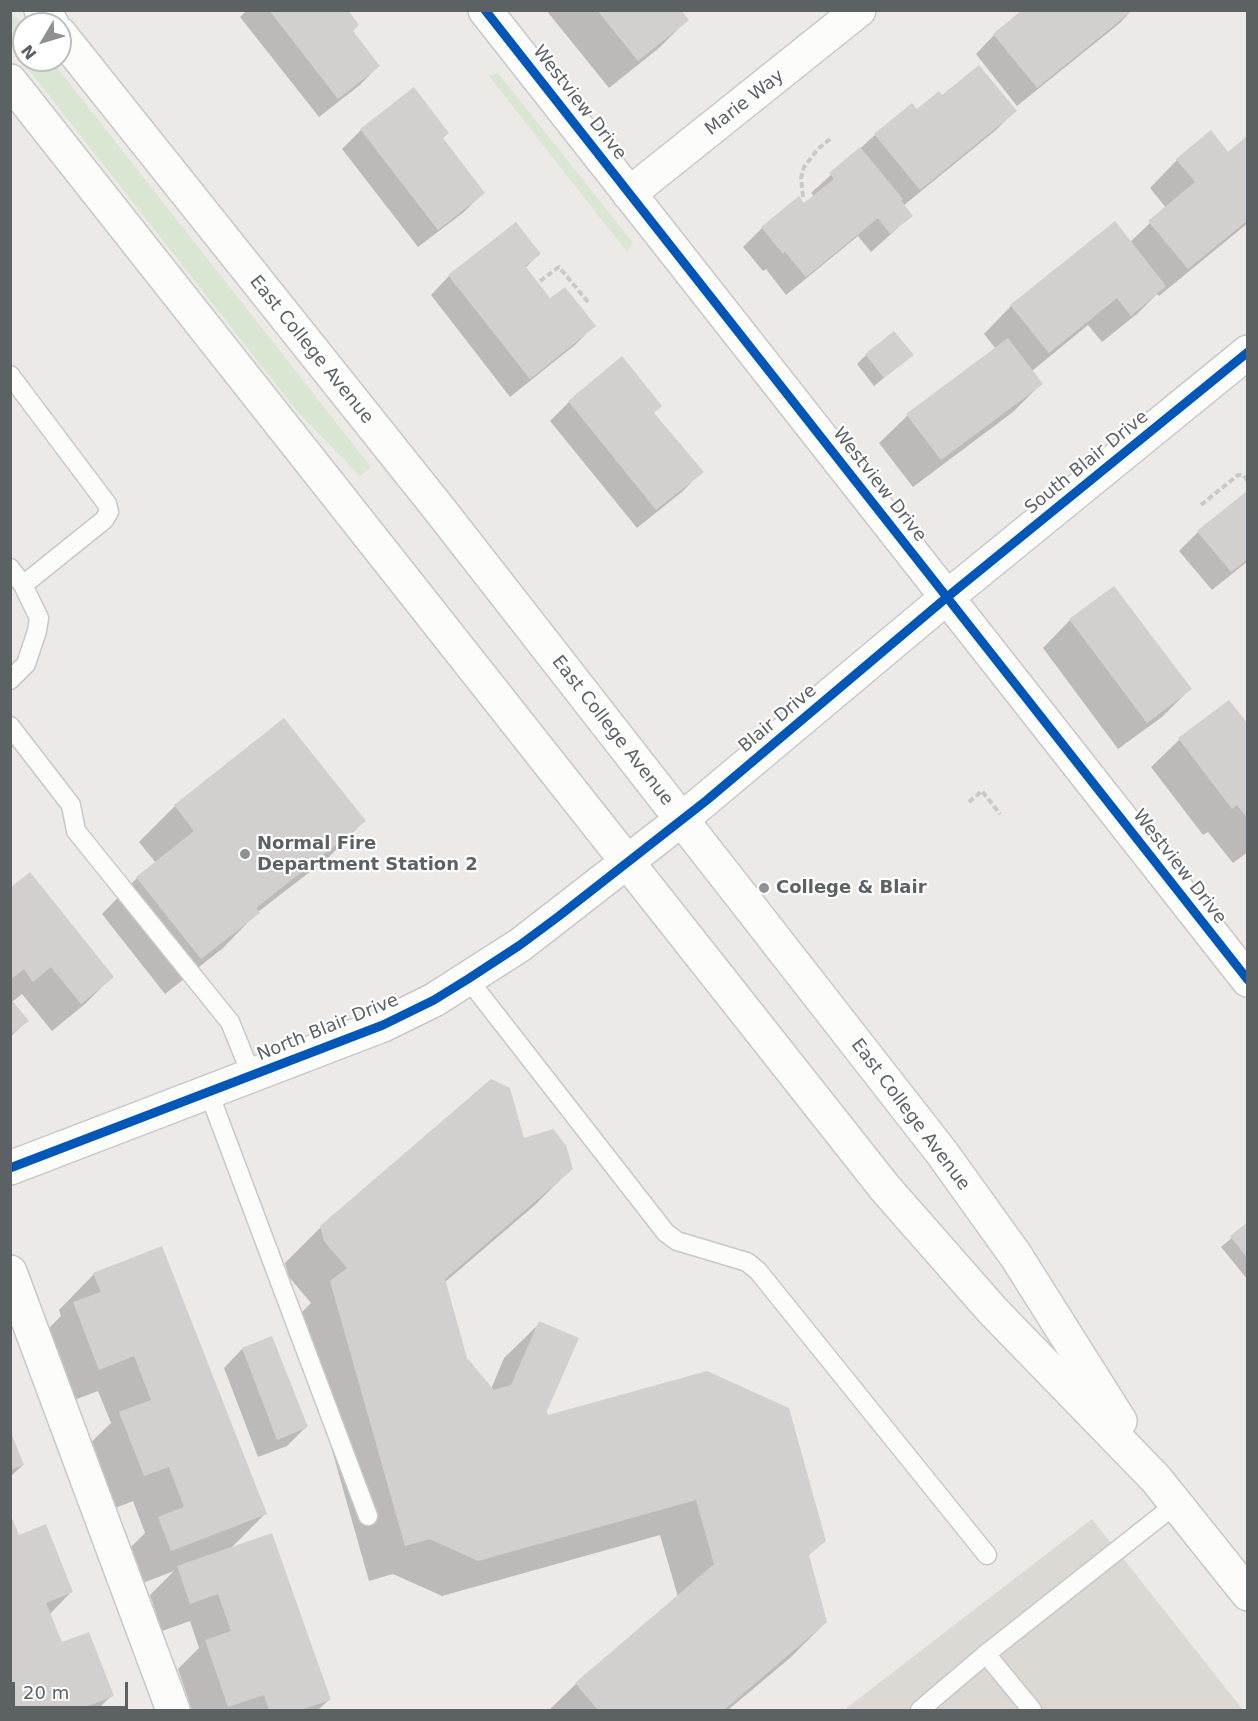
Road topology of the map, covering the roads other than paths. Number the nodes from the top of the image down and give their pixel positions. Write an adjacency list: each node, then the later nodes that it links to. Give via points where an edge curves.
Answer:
1 (485, 10): 5 (main road, Westview Drive)
2 (859, 10): 5 (main road, Marie Way)
3 (72, 49): 13 (main road, East College Avenue, via 440,510)
4 (10, 81): 14 (main road, East College Avenue)
5 (629, 194): 10 (main road, Westview Drive)
6 (1248, 352): 10 (main road, South Blair Drive)
7 (10, 375): 9 (lane, via 107,504 109,512)
8 (10, 568): 9 (lane)
9 (23, 585): 11 (lane, via 39,618 26,664)
10 (946, 598): 13 (main road, Blair Drive); 16 (main road, Westview Drive)
11 (10, 680)
12 (10, 726): 17 (lane, via 71,805 76,831 230,1022)
13 (681, 820): 14 (main road, Blair Drive); 21 (main road, East College Avenue, via 942,1153 1016,1257)
14 (628, 861): 15 (main road, North Blair Drive, via 520,945); 21 (main road, East College Avenue, via 885,1188 993,1311)
15 (468, 979): 17 (main road, North Blair Drive, via 383,1025); 23 (lane, via 666,1233 677,1241 747,1262 758,1271)
16 (1248, 980)
17 (252, 1076): 18 (main road, North Blair Drive)
18 (209, 1093): 19 (main road, North Blair Drive); 22 (lane)
19 (10, 1168)
20 (10, 1272): 26 (main road)
21 (1166, 1491): 24 (main road, East College Avenue); 25 (lane)
22 (368, 1516)
23 (987, 1555)
24 (1248, 1594)
25 (986, 1654): 27 (lane); 28 (lane)
26 (173, 1710)
27 (920, 1710)
28 (1032, 1710)

